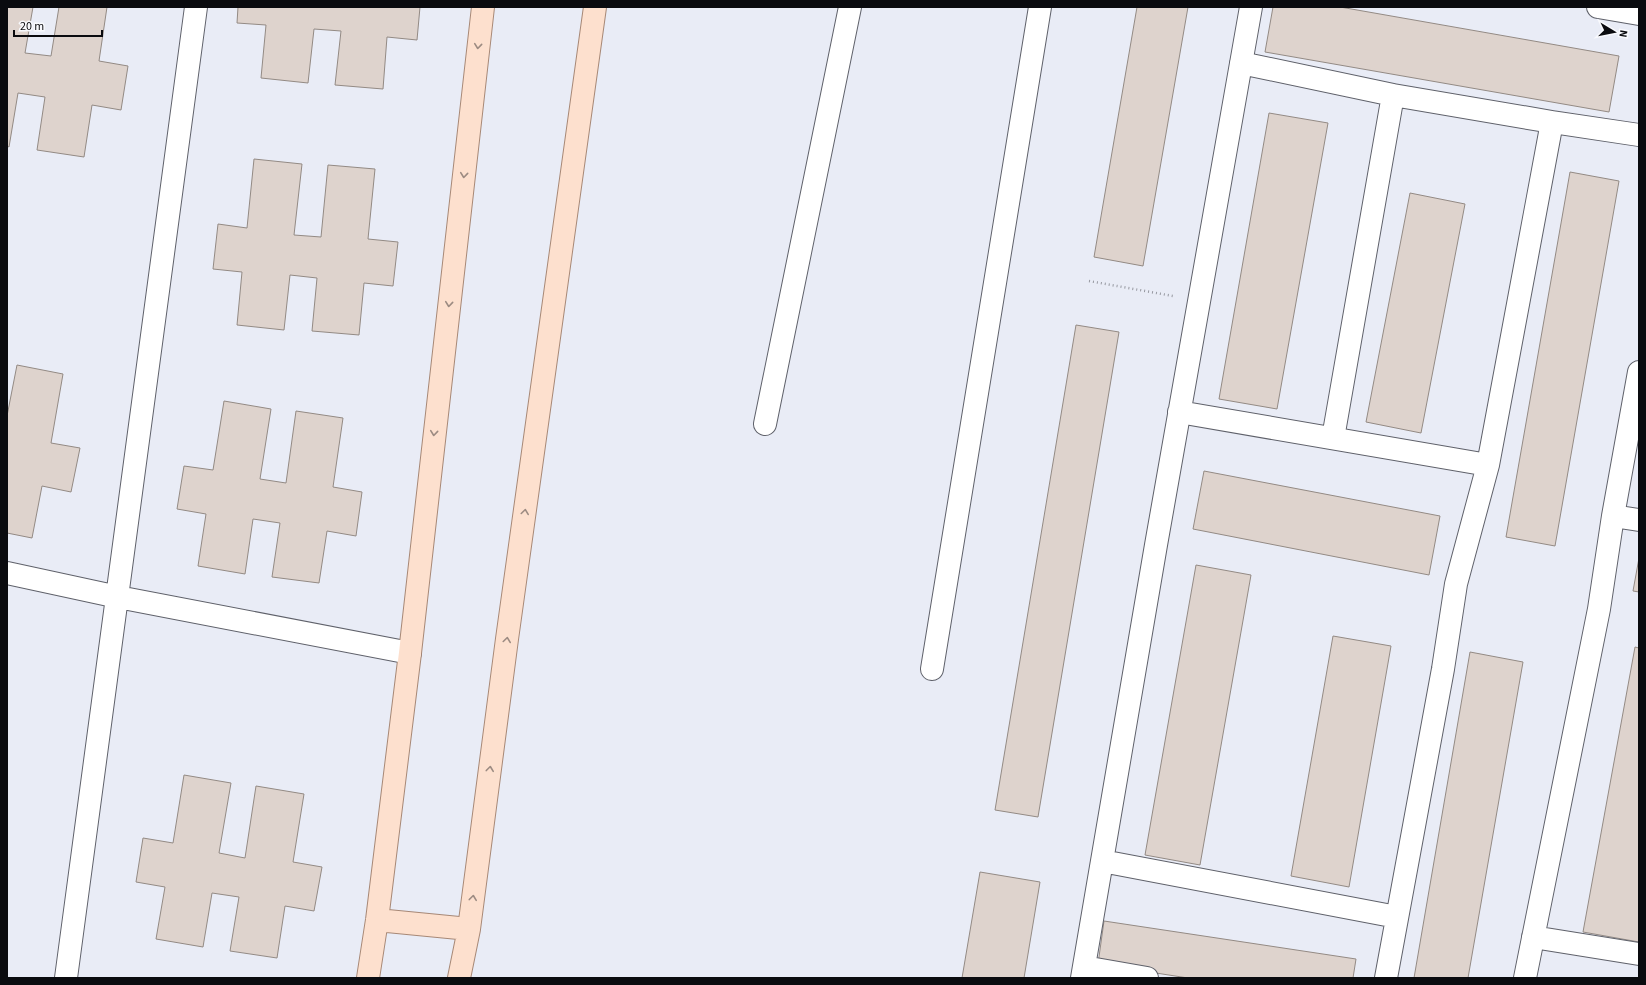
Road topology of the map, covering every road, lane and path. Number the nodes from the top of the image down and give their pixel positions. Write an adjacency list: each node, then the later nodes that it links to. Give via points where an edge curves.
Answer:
1 (196, 7): 23 (street)
2 (483, 7): 24 (main road, one-way to 24)
3 (595, 7): 29 (main road, one-way to 3)
4 (850, 7): 17 (street)
5 (1040, 7): 25 (street)
6 (1251, 7): 9 (street)
7 (1598, 7): 8 (street)
8 (1639, 14)
9 (1241, 63): 10 (street); 14 (street)
10 (1393, 95): 11 (street); 18 (street)
11 (1552, 122): 12 (street); 19 (street)
12 (1639, 135)
13 (1089, 281): 14 (path)
14 (1199, 301): 16 (street)
15 (1639, 372): 20 (street)
16 (1179, 412): 18 (street); 26 (street)
17 (766, 424)
18 (1333, 438): 19 (street)
19 (1488, 465): 27 (street, via 1456,584)
20 (1613, 516): 21 (street); 30 (street, via 1599,609)
21 (1639, 520)
22 (7, 573): 23 (street)
23 (118, 597): 24 (street); 33 (street)
24 (410, 652): 28 (main road)
25 (932, 669)
26 (1102, 861): 27 (street); 32 (street)
27 (1397, 918): 37 (street)
28 (377, 920): 29 (main road); 34 (main road)
29 (469, 929): 35 (main road)
30 (1534, 937): 31 (street); 38 (street)
31 (1639, 954)
32 (1083, 972): 36 (street)
33 (66, 978)
34 (368, 978)
35 (460, 978)
36 (1147, 978)
37 (1386, 978)
38 (1525, 978)

